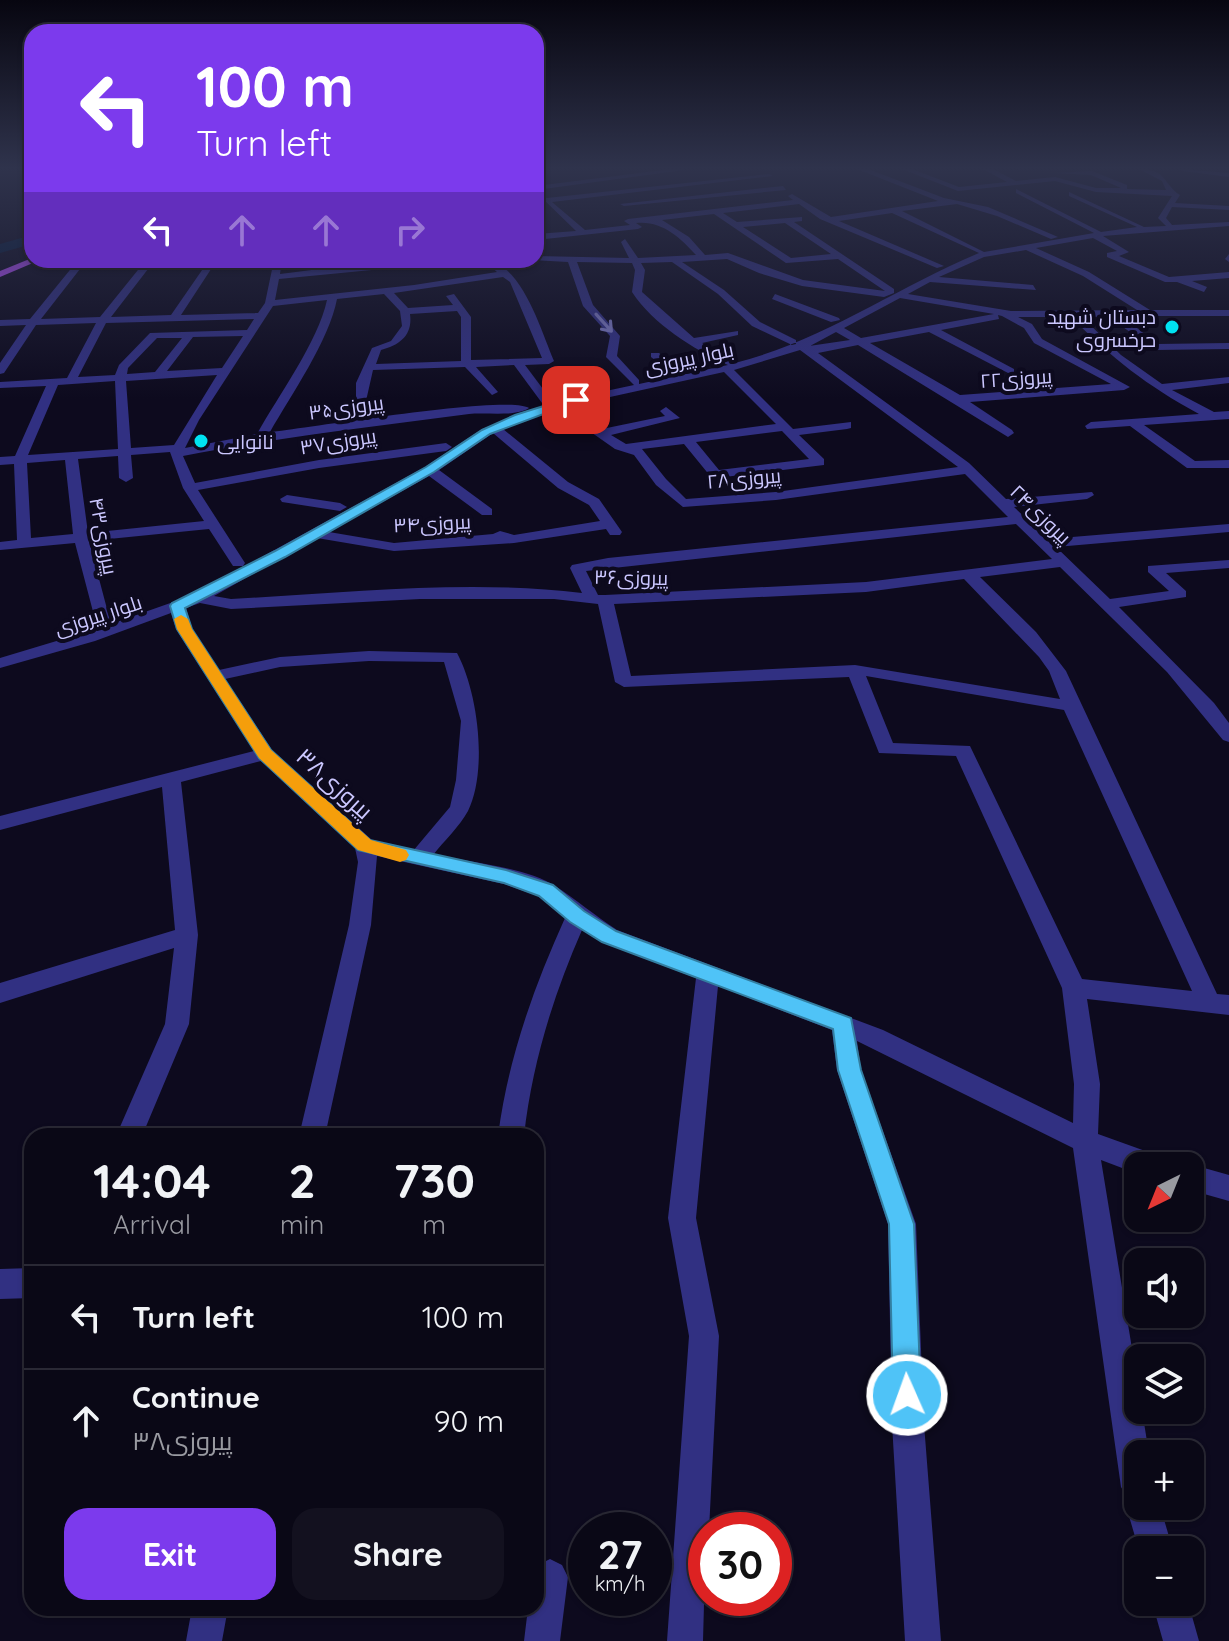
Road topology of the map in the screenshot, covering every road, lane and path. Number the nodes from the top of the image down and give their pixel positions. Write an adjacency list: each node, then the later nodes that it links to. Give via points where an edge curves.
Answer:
1 (627, 246): 16 (street)
2 (692, 246): 12 (street)
3 (766, 246): 17 (street)
4 (824, 246): 11 (street)
5 (892, 246): 20 (street)
6 (968, 246): 10 (street)
7 (1009, 246): 10 (street, بلوار پیروزی)
8 (1024, 246): 32 (street, بلوار پیروزی, via 973,258); 48 (street, via 1086,274)
9 (1115, 246): 31 (street, via 1125,252 1110,255 1168,280)
10 (980, 251): 20 (street, بلوار پیروزی)
11 (840, 256): 17 (street); 36 (street)
12 (703, 258): 15 (street); 19 (street, via 728,256)
13 (544, 259): 14 (street)
14 (571, 259): 16 (street); 78 (street, one-way to 78, via 588,306 615,336 611,357)
15 (674, 260): 16 (street); 62 (street, پیروزی۲۴, via 756,324)
16 (635, 261): 60 (street, via 640,270 637,292 643,301)
17 (789, 261): 19 (street)
18 (24, 263): 27 (main road)
19 (746, 264): 36 (street, via 802,283)
20 (940, 266): 32 (street, بلوار پیروزی)
21 (77, 268): 52 (street)
22 (145, 268): 51 (street)
23 (208, 268): 50 (street)
24 (277, 268): 30 (street)
25 (350, 268): 30 (street)
26 (496, 268): 28 (street)
27 (0, 271)
28 (503, 274): 35 (street); 66 (street, via 514,281 549,361)
29 (1229, 275): 31 (street)
30 (275, 277): 40 (street)
31 (1178, 279): 34 (street)
32 (919, 281): 33 (street); 36 (street, بلوار پیروزی)
33 (1033, 288)
34 (1204, 289)
35 (387, 291): 39 (street); 42 (street)
36 (892, 293): 45 (street); 54 (street, بلوار پیروزی)
37 (451, 296): 41 (street)
38 (775, 297): 54 (street, پیروزی۲۲)
39 (332, 298): 40 (street); 99 (street, via 317,344)
40 (270, 303): 49 (street)
41 (461, 308): 42 (street); 65 (street, via 468,328)
42 (405, 311): 68 (street, via 407,326 395,343 377,348)
43 (1202, 313): 44 (street); 48 (street); 55 (street)
44 (1229, 313)
45 (1009, 314): 46 (street); 56 (street); 81 (street, via 1028,326 1038,341)
46 (1074, 314): 47 (street); 80 (street, via 1117,357)
47 (1112, 314): 48 (street); 63 (street, via 1155,347)
48 (1149, 314)
49 (263, 316): 50 (street); 57 (street)
50 (174, 318): 51 (street)
51 (103, 320): 52 (street); 75 (street)
52 (33, 322): 53 (street); 69 (street)
53 (0, 323)
54 (835, 324): 61 (street, پیروزی۲۲); 62 (street, بلوار پیروزی)
55 (1220, 328)
56 (931, 329): 61 (street); 71 (street)
57 (251, 333): 59 (street); 70 (street)
58 (734, 333): 60 (street)
59 (189, 335): 73 (street); 74 (street, via 153,336)
60 (692, 342): 67 (street)
61 (863, 343): 62 (street); 83 (street, پیروزی۲۲)
62 (801, 346): 67 (street, بلوار پیروزی); 111 (street, پیروزی۲۴)
63 (1229, 346)
64 (655, 355): 72 (street)
65 (466, 362): 66 (street); 68 (street); 82 (street)
66 (517, 362): 85 (street, پیروزی۲۸)
67 (729, 366): 72 (street, بلوار پیروزی); 85 (street, بلوار پیروزی); 95 (street)
68 (371, 367): 84 (street)
69 (0, 371)
70 (227, 371): 73 (street); 104 (street)
71 (1010, 371)
72 (678, 373): 78 (street, بلوار پیروزی)
73 (159, 374): 74 (street)
74 (120, 377): 75 (street); 103 (street)
75 (71, 380): 77 (street)
76 (1229, 380): 80 (street, پیروزی۲۲)
77 (54, 381): 79 (street); 107 (street)
78 (635, 382): 85 (street, بلوار پیروزی)
79 (0, 385)
80 (1157, 386): 81 (street, پیروزی۲۲); 89 (street)
81 (1122, 387): 83 (street, پیروزی۲۲)
82 (492, 392)
83 (958, 399): 98 (street)
84 (360, 401)
85 (552, 403): 86 (street, بلوار پیروزی); 94 (street, بلوار پیروزی); 97 (street, پیروزی۲۸)
86 (523, 408): 99 (street, پیروزی۳۵); 101 (street, بلوار پیروزی)
87 (666, 411): 97 (street, via 674,418)
88 (1229, 415): 89 (street)
89 (1212, 416): 91 (street)
90 (742, 418): 96 (street)
91 (1132, 422): 93 (street); 109 (street, via 1192,465)
92 (847, 425): 95 (street)
93 (1091, 426)
94 (494, 428): 110 (street, بلوار پیروزی); 123 (street, پیروزی۳۴, via 563,485 594,502 612,528 394,547)
95 (785, 430): 96 (street); 100 (street, via 819,462 716,474)
96 (753, 431): 100 (street)
97 (600, 433): 102 (street, پیروزی۲۸)
98 (1008, 433)
99 (261, 438): 104 (street, پیروزی۳۵)
100 (687, 440): 102 (street)
101 (446, 447): 106 (street, پیروزی۳۷); 118 (street, بلوار پیروزی)
102 (624, 448): 111 (street, پیروزی۲۸, via 638,452 683,503)
103 (123, 451): 104 (street, پیروزی۳۵); 105 (street, پیروزی۳۵); 113 (street)
104 (177, 451): 114 (street)
105 (71, 455): 107 (street, پیروزی۳۵); 124 (street, پیروزی۴۳)
106 (366, 458): 112 (street); 114 (street, پیروزی۳۷)
107 (20, 460): 108 (street, پیروزی۳۵); 125 (street)
108 (0, 461)
109 (1229, 464)
110 (430, 470): 119 (street); 123 (street, بلوار پیروزی)
111 (968, 470): 117 (street, پیروزی۲۴)
112 (355, 472)
113 (126, 478)
114 (190, 488): 121 (street)
115 (1087, 495): 117 (street)
116 (287, 499): 118 (street)
117 (1001, 504): 120 (street, پیروزی۲۴)
118 (340, 507): 129 (street, بلوار پیروزی)
119 (487, 512)
120 (1017, 520): 126 (street, پیروزی۲۴); 133 (street, via 577,568)
121 (213, 524): 124 (street); 129 (street)
122 (1229, 528): 126 (street)
123 (316, 534): 132 (street, بلوار پیروزی)
124 (81, 537): 125 (street); 136 (street, پیروزی۴۳)
125 (24, 543): 127 (street)
126 (1044, 544): 128 (street, پیروزی۲۴)
127 (0, 546)
128 (1062, 562): 131 (street, پیروزی۳۶); 134 (street, پیروزی۲۴)
129 (238, 563): 136 (street, بلوار پیروزی, via 187,592)
130 (1229, 564): 134 (street, via 1153,569 1181,594)
131 (969, 575): 133 (street, پیروزی۳۶, via 760,594); 142 (street, via 1046,656 1070,693)
132 (199, 598): 133 (street, پیروزی۳۶, via 231,604 420,594); 135 (street, بلوار پیروزی)
133 (599, 598): 140 (street, via 624,682)
134 (1107, 604): 143 (street, پیروزی۲۴, via 1173,668)
135 (177, 606): 137 (street, بلوار پیروزی); 141 (street, پیروزی۳۸, via 184,629)
136 (104, 623): 137 (street, بلوار پیروزی)
137 (79, 636): 138 (street, بلوار پیروزی); 139 (street, بلوار پیروزی)
138 (0, 654)
139 (0, 663)
140 (855, 670): 142 (street); 152 (street, via 886,749 963,750)
141 (215, 676): 144 (street, پیروزی۳۸); 148 (street, via 280,662 451,657 470,721 466,780 459,809)
142 (1071, 706): 154 (street)
143 (1229, 736)
144 (265, 754): 145 (street); 147 (street, پیروزی۳۸)
145 (171, 779): 146 (street); 150 (street)
146 (0, 823)
147 (365, 845): 148 (street, پیروزی۳۸); 157 (street, via 368,862 360,925)
148 (418, 859): 149 (street, پیروزی۳۸, via 546,890)
149 (577, 916): 151 (street, پیروزی۳۸, via 609,936); 158 (street, via 546,985 513,1100)
150 (187, 935): 153 (street); 156 (street, via 177,1024)
151 (708, 973): 155 (street, پیروزی۳۸); 171 (street, via 682,1218 704,1336)
152 (1074, 988): 154 (street); 159 (street, via 1087,1084)
153 (0, 993)
154 (1219, 1004)
155 (843, 1024): 159 (street, پیروزی۳۸); 172 (street, via 849,1070 902,1224 908,1424)
156 (132, 1128)
157 (314, 1128)
158 (511, 1128)
159 (1085, 1141): 160 (street, پیروزی۳۸); 165 (street)
160 (1124, 1155)
161 (1204, 1181): 162 (street)
162 (1229, 1188)
163 (24, 1283): 164 (street)
164 (0, 1284)
165 (1131, 1440)
166 (550, 1577): 170 (street)
167 (209, 1616): 169 (street)
168 (1174, 1616): 173 (street)
169 (204, 1641)
170 (542, 1641)
171 (685, 1641)
172 (923, 1641)
173 (1181, 1641)

